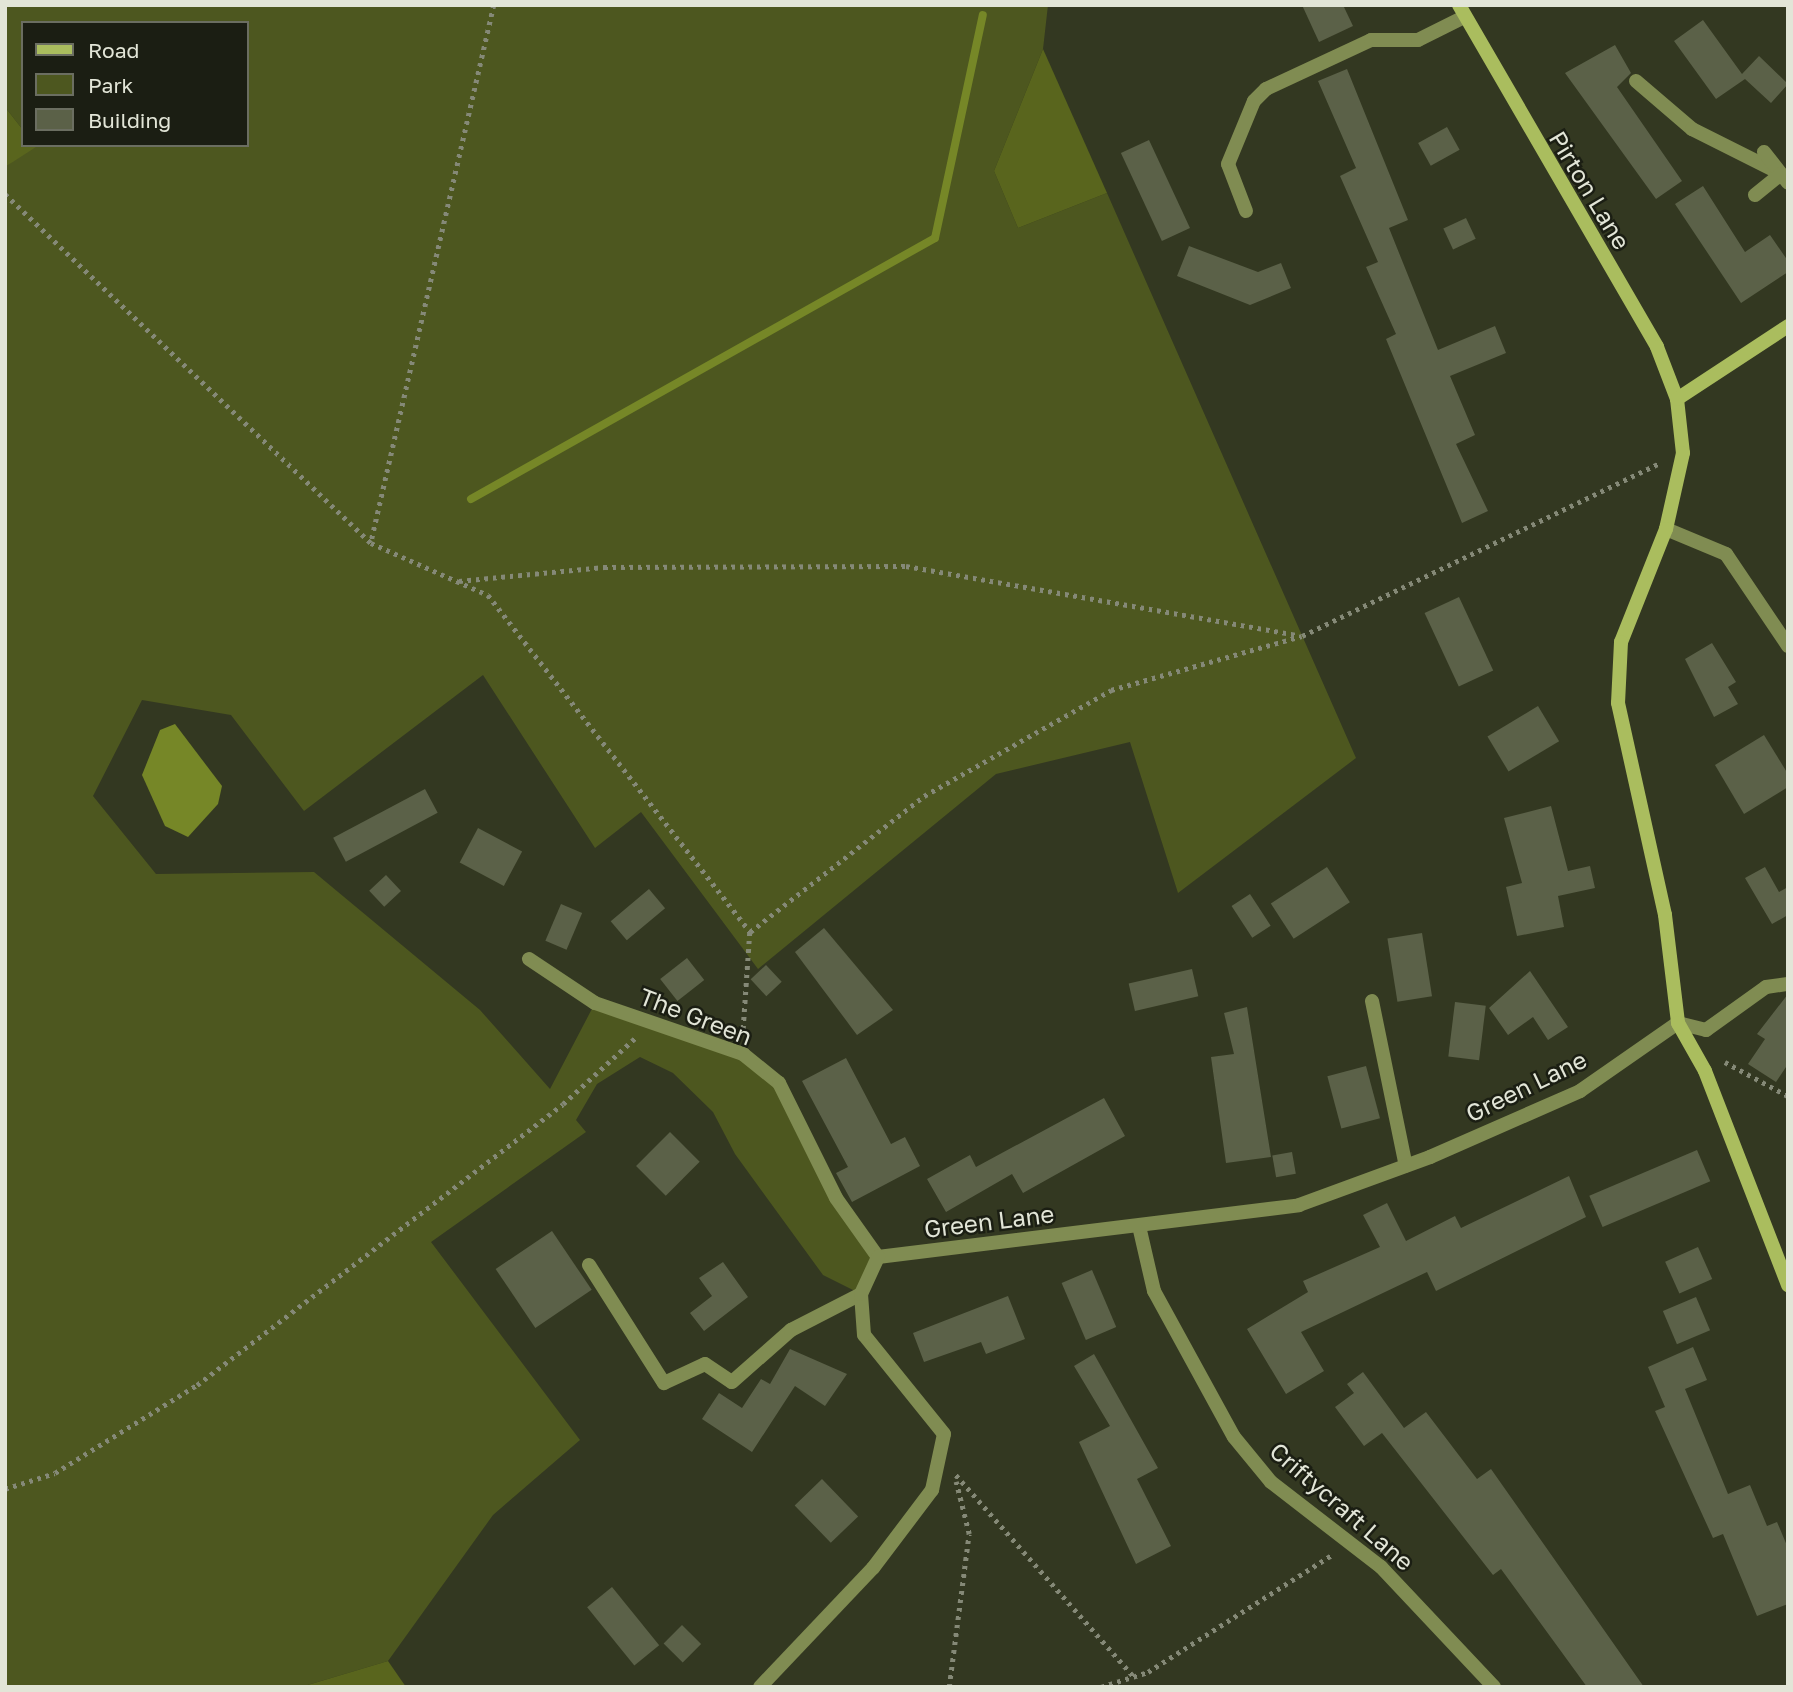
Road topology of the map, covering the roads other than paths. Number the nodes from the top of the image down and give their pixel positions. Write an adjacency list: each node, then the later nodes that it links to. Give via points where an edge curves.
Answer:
1 (1461, 11): 6 (street, via 1418,40 1371,40 1266,89 1254,101 1228,164); 8 (street, Pirton Lane, via 1657,347)
2 (1636, 81): 4 (street, via 1692,129)
3 (1764, 152): 4 (street)
4 (1784, 179): 5 (street)
5 (1755, 195)
6 (1246, 211)
7 (1788, 326): 8 (street)
8 (1677, 399): 9 (street, via 1684,453)
9 (1666, 529): 10 (street, via 1726,554); 14 (street, via 1621,642 1618,703 1665,915)
10 (1788, 646)
11 (529, 959): 17 (street, The Green, via 595,1003 743,1054 779,1083 836,1198)
12 (1788, 984): 14 (street, via 1766,987 1706,1030)
13 (1372, 1001): 15 (street)
14 (1678, 1023): 15 (street, Green Lane, via 1580,1091); 19 (street, via 1694,1051)
15 (1406, 1166): 16 (street, Green Lane, via 1299,1205)
16 (1139, 1226): 17 (street, Green Lane); 22 (street, Criftycraft Lane, via 1154,1292 1234,1437 1271,1482 1349,1540)
17 (878, 1257): 20 (street)
18 (589, 1265): 20 (street, via 664,1384 705,1364 732,1382 791,1330)
19 (1788, 1285)
20 (861, 1294): 21 (street, via 864,1335 944,1434 932,1490 873,1568)
21 (760, 1687)
22 (1494, 1687)

